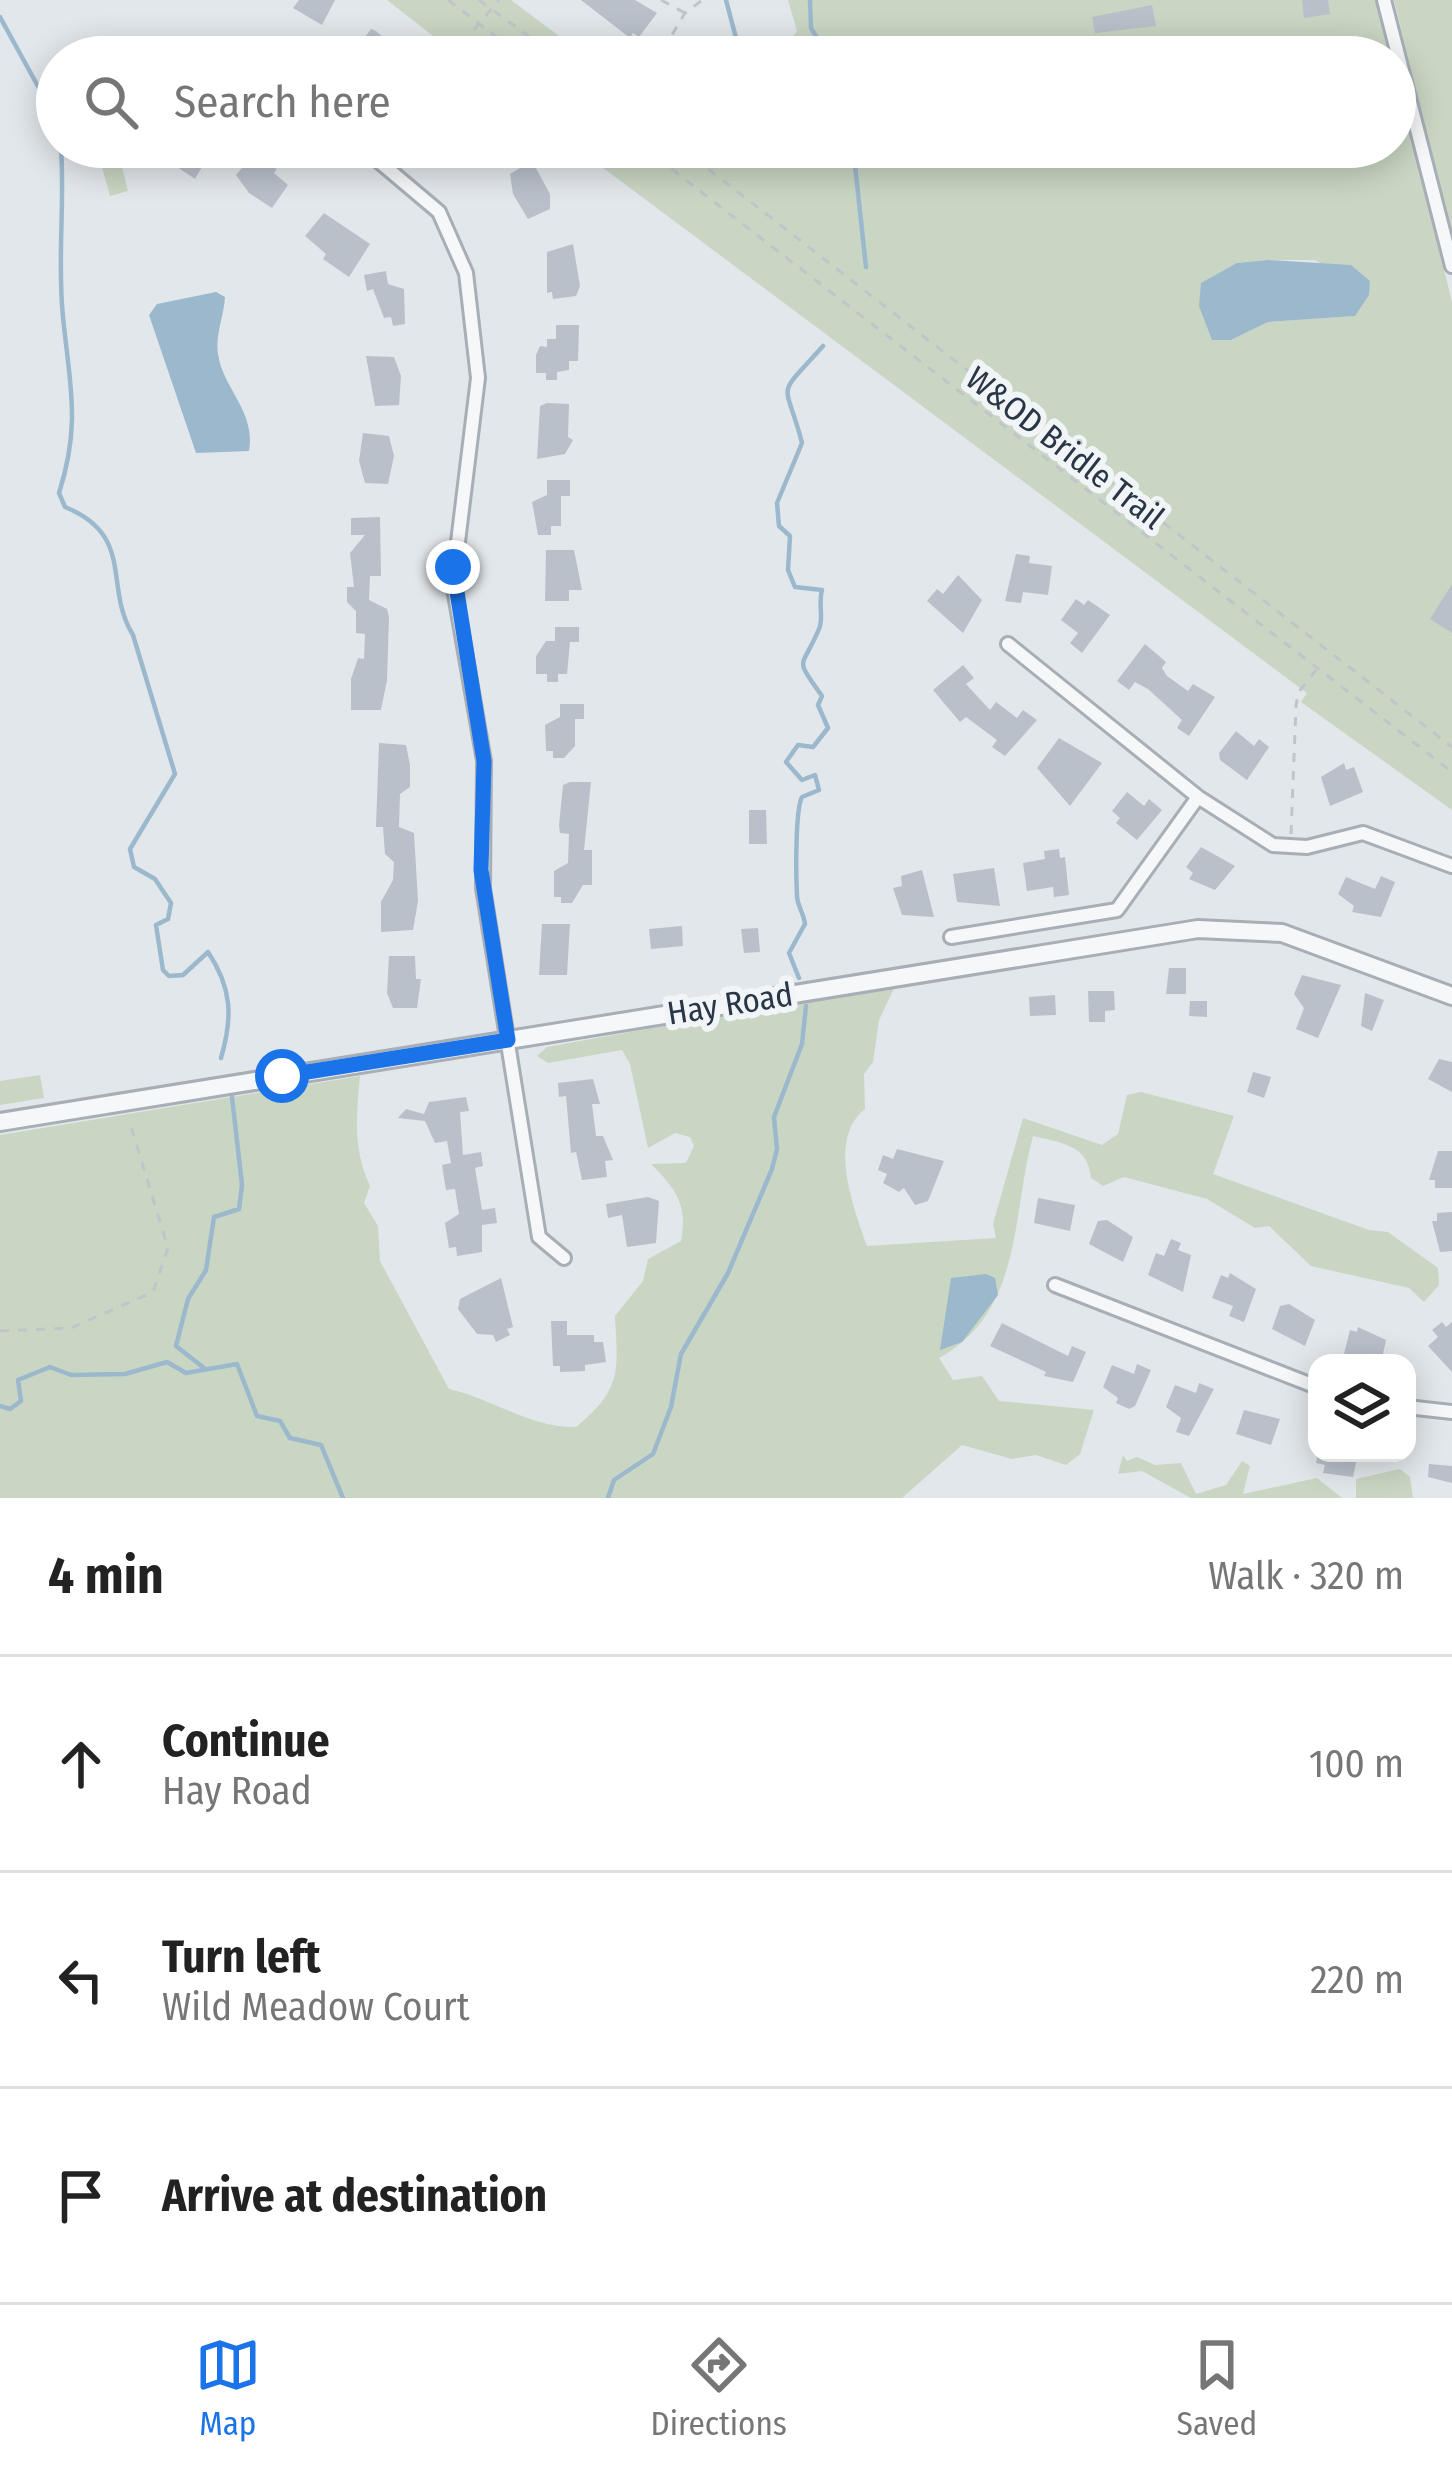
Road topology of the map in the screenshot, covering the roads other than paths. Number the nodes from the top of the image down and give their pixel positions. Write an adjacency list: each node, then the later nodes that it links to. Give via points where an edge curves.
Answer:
1 (1384, 0): 2 (street)
2 (1393, 36)
3 (1416, 125): 5 (street)
4 (387, 168): 11 (street, via 439,212 466,273 478,378 453,584 484,761 481,870)
5 (1452, 266)
6 (1008, 644): 7 (street)
7 (1198, 797): 8 (street, via 1240,828 1290,849 1363,833); 9 (street, via 1117,910)
8 (1452, 866)
9 (951, 937)
10 (1452, 996): 11 (street, Hay Road, via 1282,933 1198,929)
11 (508, 1040): 12 (street, Hay Road); 13 (street, via 539,1237)
12 (0, 1122)
13 (564, 1258)
14 (1055, 1285): 15 (street)
15 (1308, 1383)
16 (1416, 1408): 17 (street)
17 (1452, 1412)

